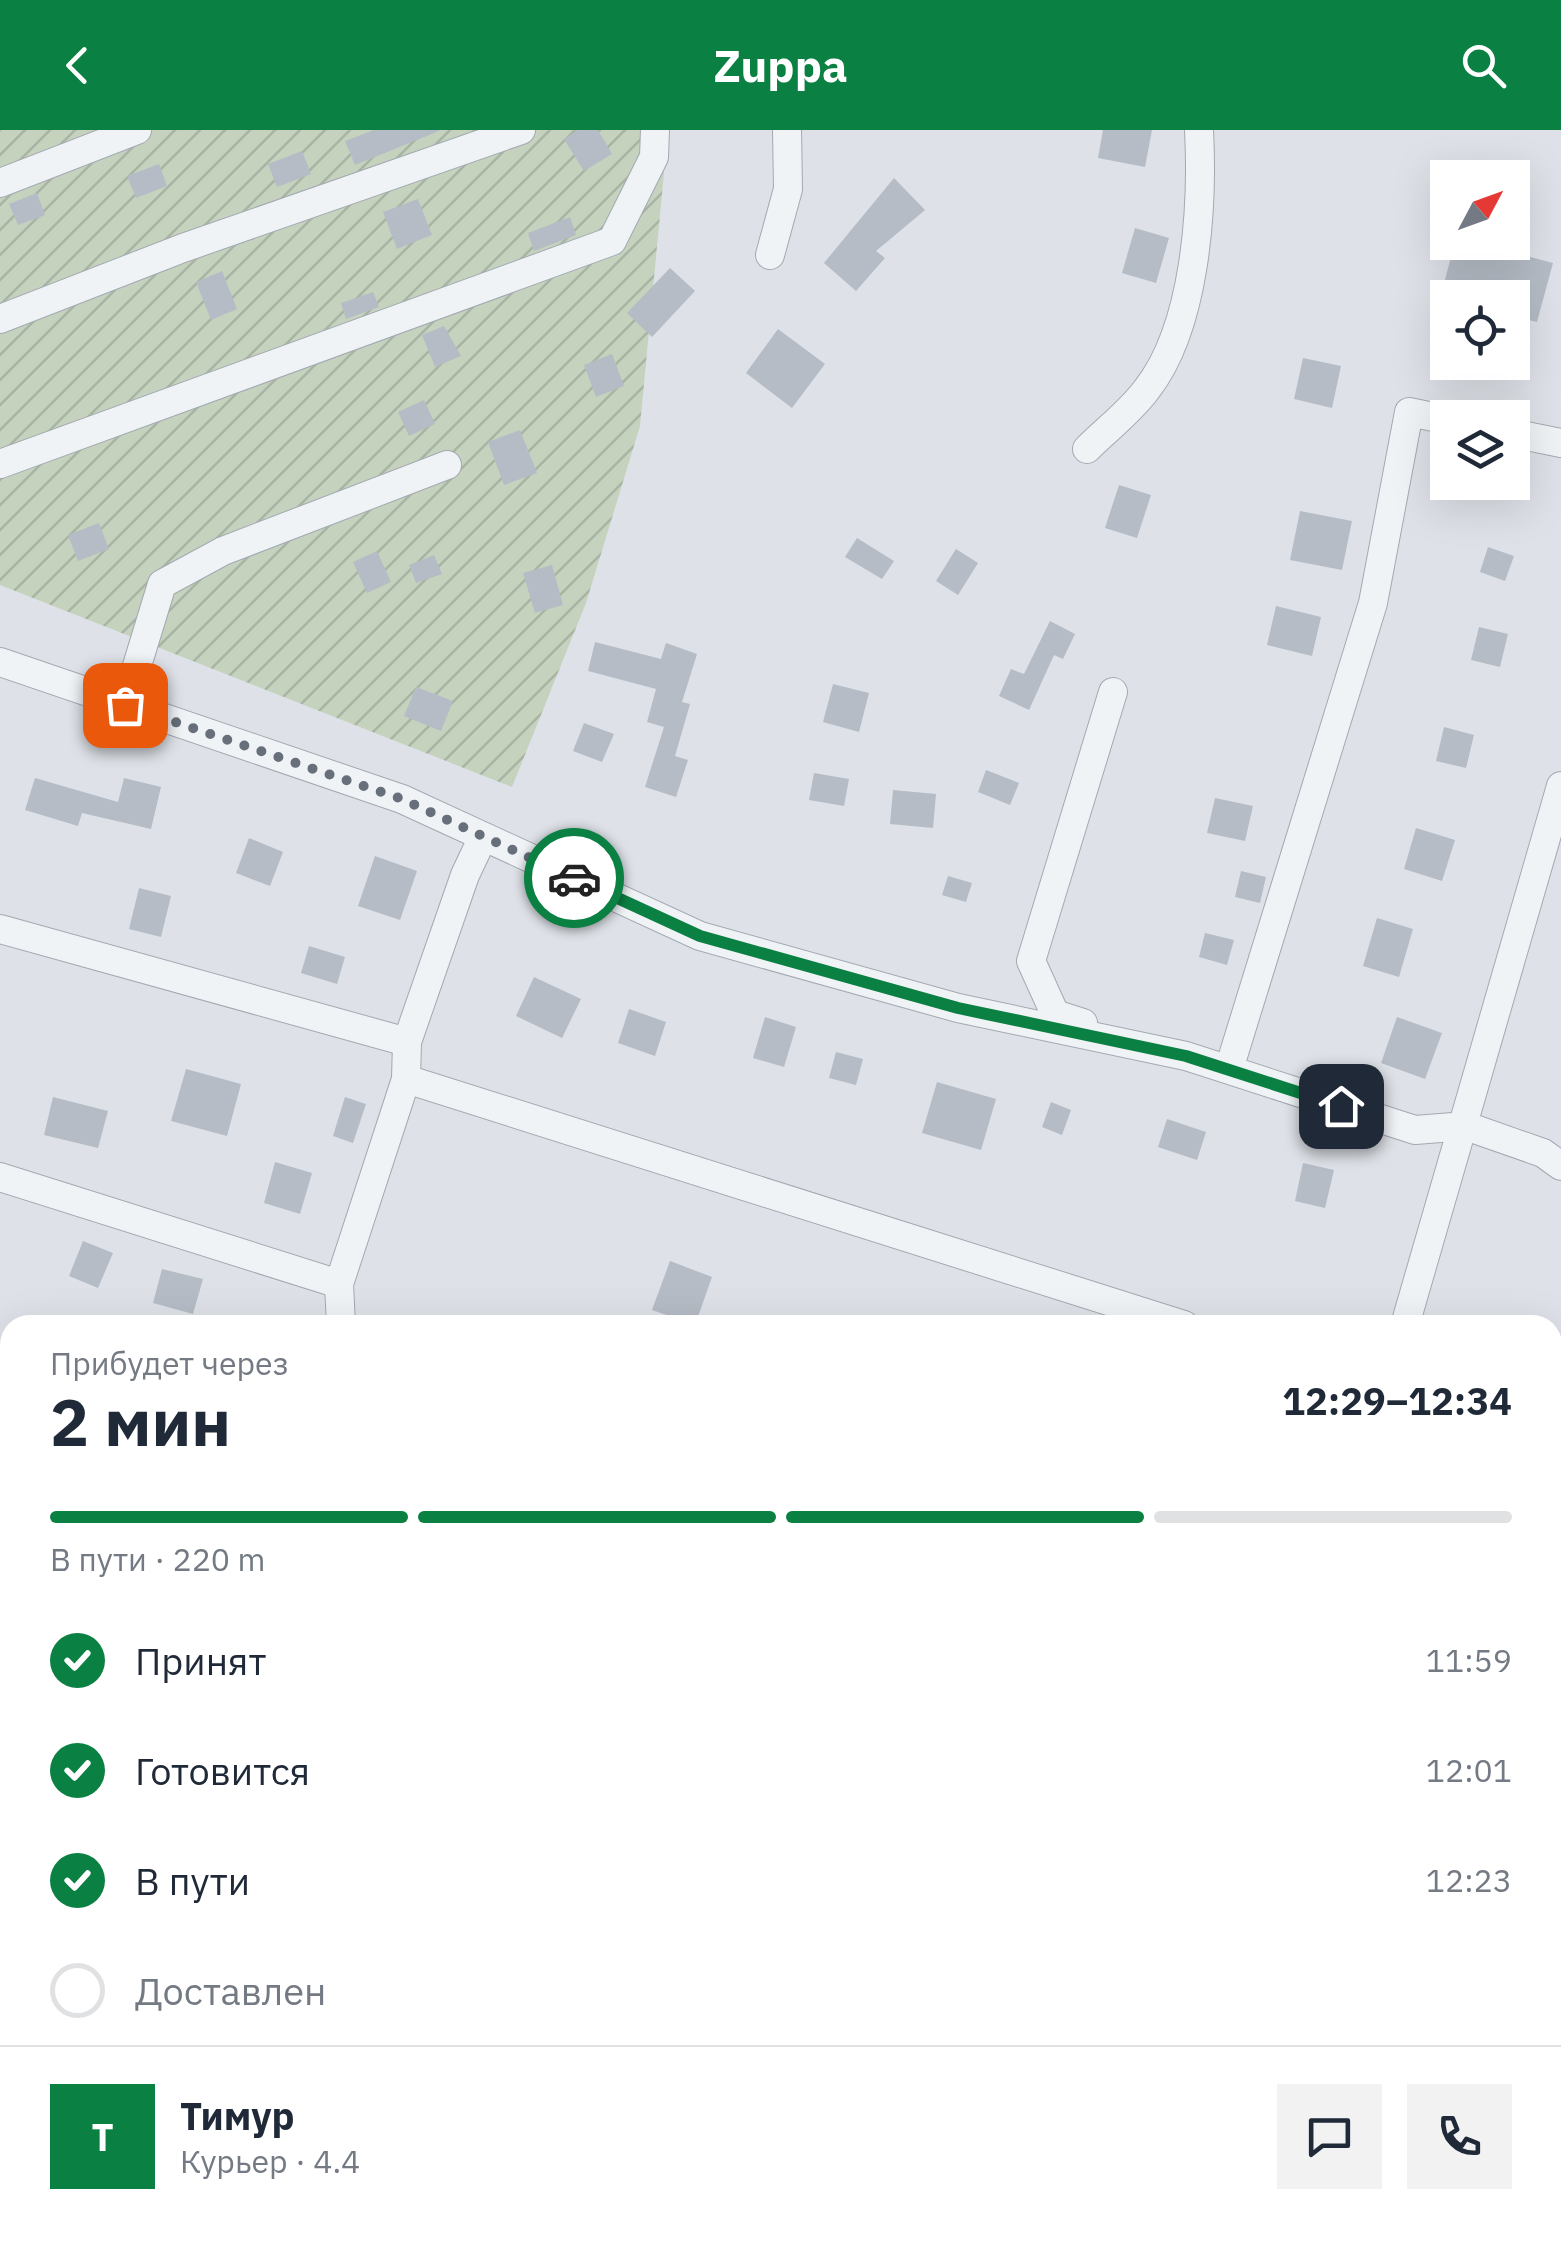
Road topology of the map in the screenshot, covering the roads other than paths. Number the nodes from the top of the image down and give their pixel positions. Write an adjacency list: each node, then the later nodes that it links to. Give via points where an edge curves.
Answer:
1 (137, 130): 6 (street)
2 (520, 130): 8 (street)
3 (655, 130): 13 (street, via 654,157 612,241)
4 (787, 130): 7 (street, via 788,188)
5 (1198, 130): 12 (street, via 1202,198 1184,310 1149,388)
6 (0, 183)
7 (770, 256)
8 (0, 319)
9 (1430, 416): 23 (street, via 1409,412 1373,604)
10 (1530, 437): 11 (street)
11 (1561, 443)
12 (1087, 448)
13 (0, 464)
14 (447, 465): 17 (street, via 223,551 162,584)
15 (0, 662): 17 (street)
16 (1112, 692): 22 (street, via 1032,960 1055,1014)
17 (125, 705): 19 (street, via 402,799)
18 (1561, 786): 25 (street)
19 (483, 837): 21 (street); 22 (street, via 700,936 958,1008)
20 (0, 929): 21 (street)
21 (407, 1042): 24 (street)
22 (1186, 1056): 23 (street)
23 (1229, 1069): 25 (street, via 1415,1130)
24 (406, 1079): 28 (street); 30 (street)
25 (1466, 1126): 26 (street); 31 (street)
26 (1561, 1166)
27 (0, 1177): 28 (street)
28 (339, 1284): 29 (street)
29 (341, 1315)
30 (1152, 1315)
31 (1408, 1315)

